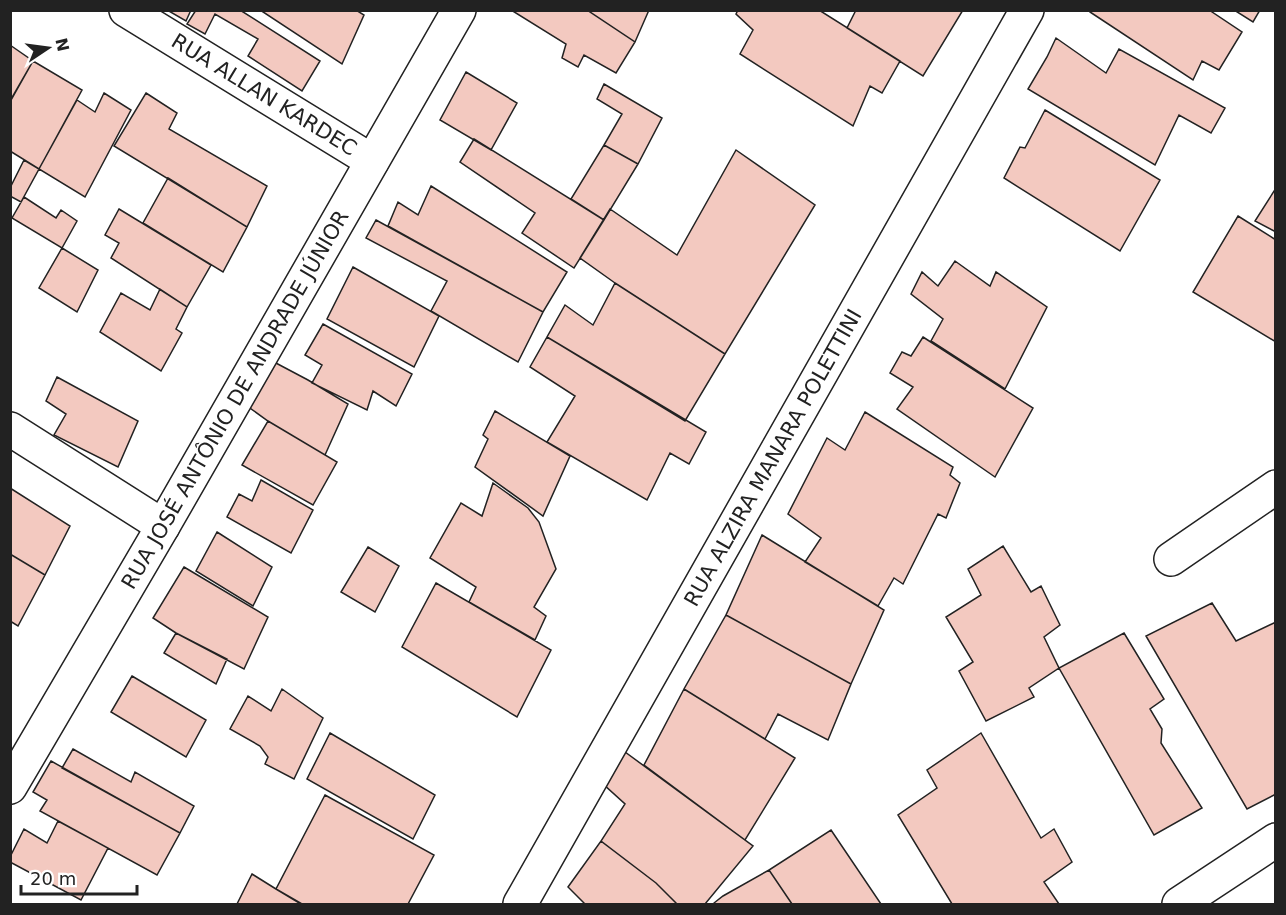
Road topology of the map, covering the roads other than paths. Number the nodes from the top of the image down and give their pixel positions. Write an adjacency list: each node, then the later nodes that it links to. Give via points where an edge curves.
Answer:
1 (126, 10): 4 (street, RUA ALLAN KARDEC)
2 (459, 10): 4 (street, RUA JOSÉ ANTÔNIO DE ANDRADE JÚNIOR)
3 (1027, 10): 11 (street, RUA ALZIRA MANARA POLETTINI)
4 (372, 161): 7 (street, RUA JOSÉ ANTÔNIO DE ANDRADE JÚNIOR)
5 (10, 429): 7 (street)
6 (1275, 487): 8 (street)
7 (163, 526): 9 (street, RUA JOSÉ ANTÔNIO DE ANDRADE JÚNIOR)
8 (1170, 559)
9 (10, 787)
10 (1275, 840): 12 (street)
11 (520, 904)
12 (1179, 904)

